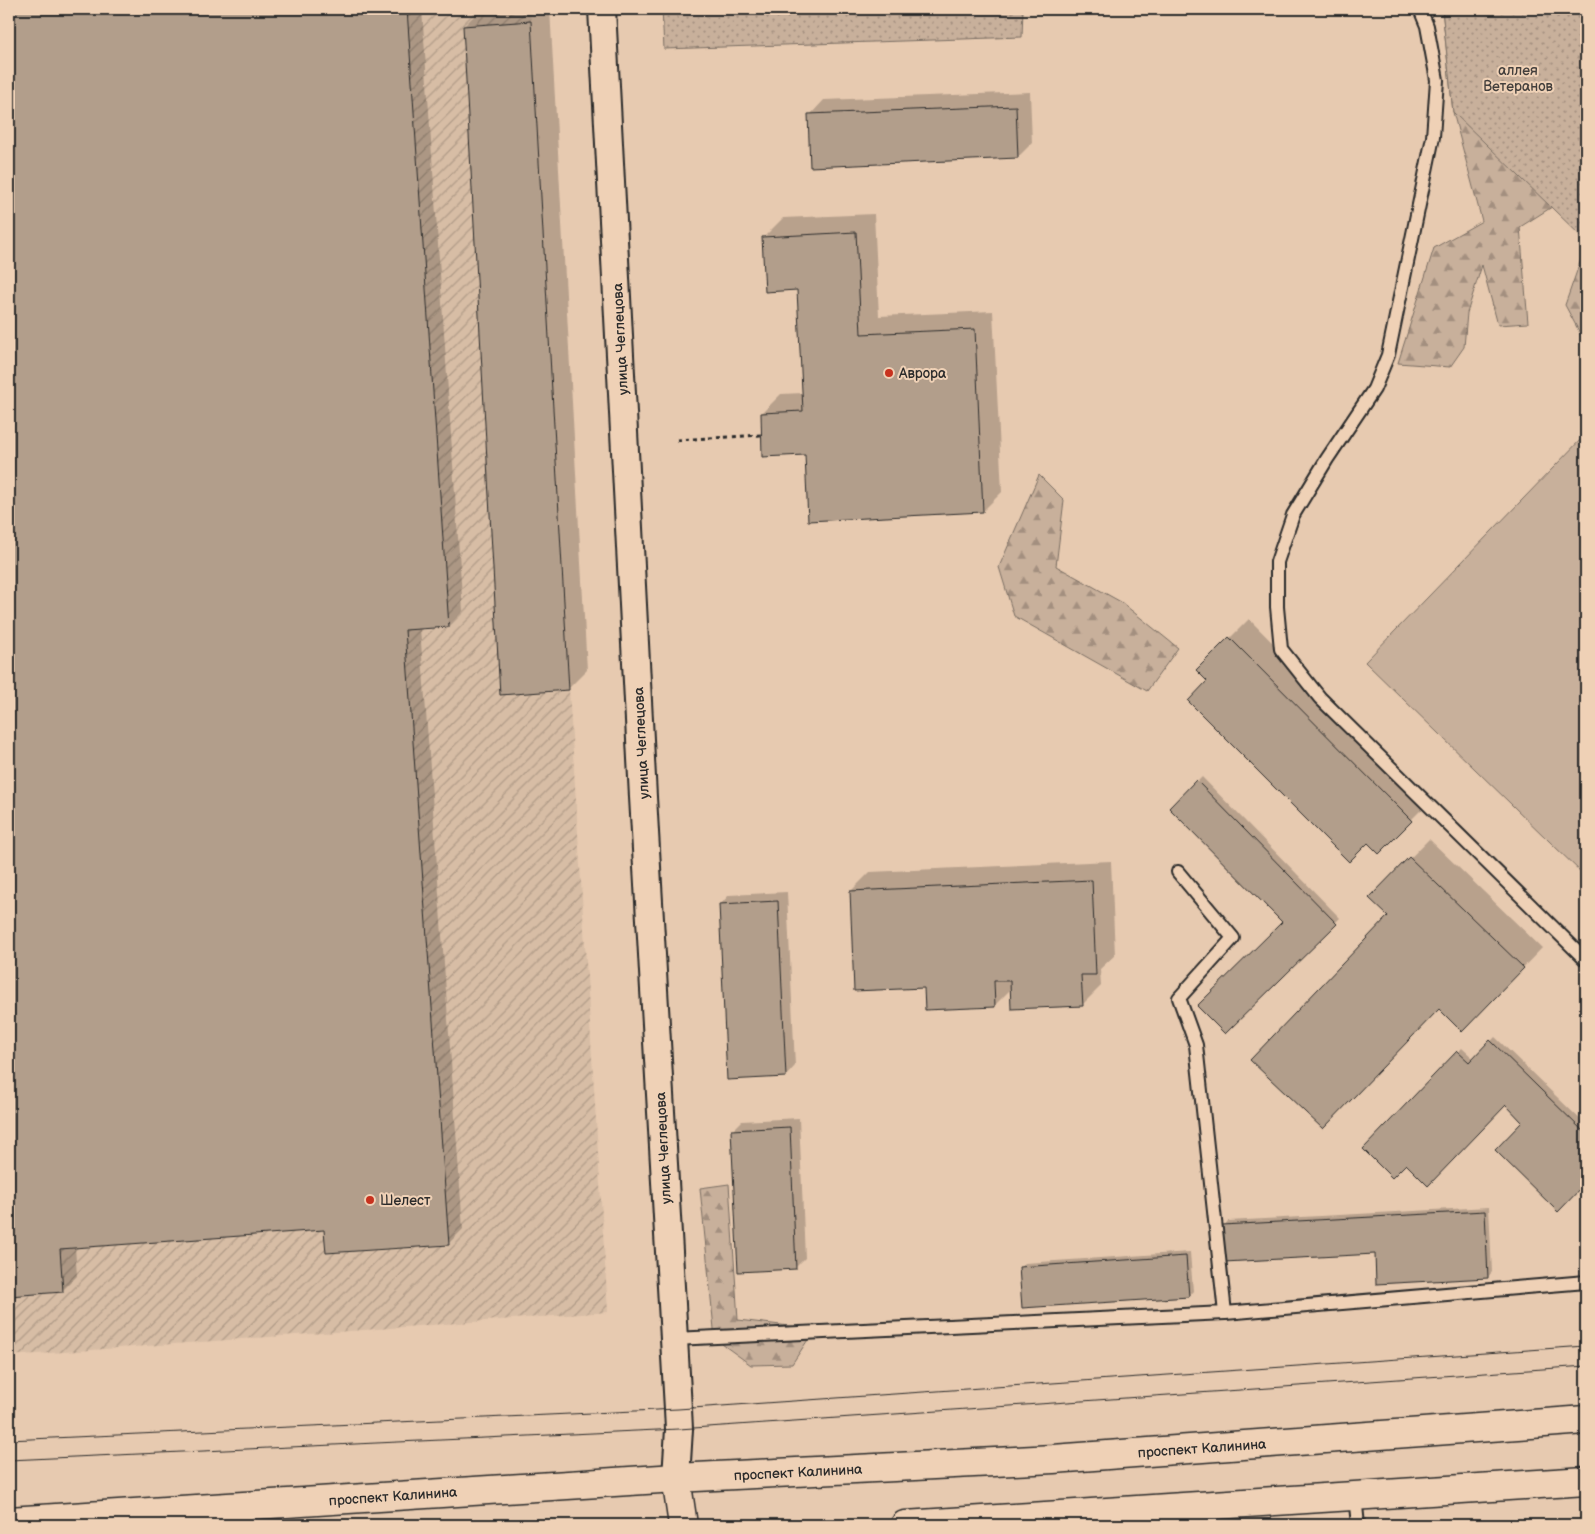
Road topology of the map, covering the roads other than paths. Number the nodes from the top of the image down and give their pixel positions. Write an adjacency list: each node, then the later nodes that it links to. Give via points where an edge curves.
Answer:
1 (602, 9): 7 (street, улица Чеглецова)
2 (1420, 9): 4 (lane, via 1427,26 1437,80 1433,137 1388,355 1374,389 1326,459 1293,515 1277,562 1281,649 1320,698)
3 (1178, 872): 6 (lane, via 1233,938 1178,998 1196,1045)
4 (1586, 960)
5 (1586, 1282): 6 (lane)
6 (1225, 1313): 7 (lane)
7 (674, 1339): 9 (street, улица Чеглецова, via 679,1429)
8 (1586, 1420): 9 (main road, проспект Калинина, via 1053,1459)
9 (676, 1478): 12 (main road, проспект Калинина); 13 (main road)
10 (1586, 1481): 11 (main road)
11 (1355, 1496): 14 (main road); 15 (lane)
12 (9, 1521)
13 (684, 1525)
14 (905, 1525)
15 (1358, 1525)

